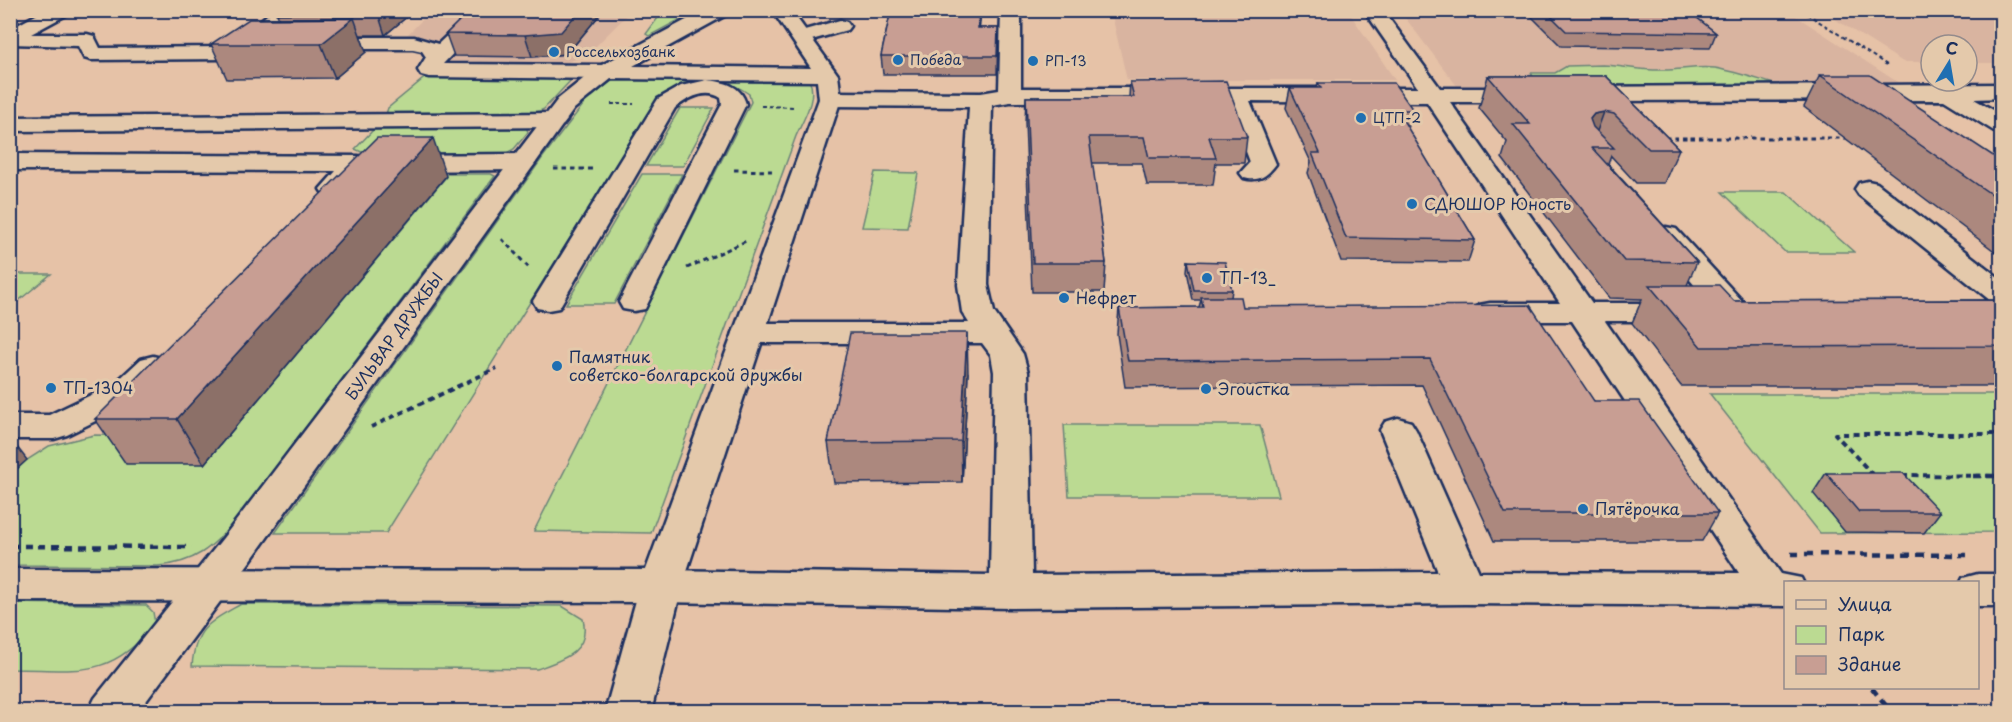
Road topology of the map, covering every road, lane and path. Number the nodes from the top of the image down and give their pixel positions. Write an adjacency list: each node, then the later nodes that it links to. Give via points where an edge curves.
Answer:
1 (61, 10): 11 (main road, via 19,33 18,40 87,40 91,54 226,53)
2 (286, 10): 11 (main road, via 250,39)
3 (486, 10): 14 (main road)
4 (721, 10): 16 (main road, БУЛЬВАР ДРУЖБЫ)
5 (781, 10): 10 (main road)
6 (1011, 10): 22 (main road)
7 (1373, 10): 23 (main road)
8 (1801, 10): 15 (path)
9 (840, 26): 10 (main road)
10 (801, 37): 17 (main road)
11 (255, 44): 12 (main road)
12 (279, 44)
13 (303, 44): 14 (main road, via 414,44 429,47)
14 (437, 56): 16 (main road, via 429,70)
15 (1887, 65)
16 (606, 72): 17 (main road); 26 (main road, БУЛЬВАР ДРУЖБЫ, via 566,104)
17 (829, 87): 24 (main road); 46 (main road)
18 (1979, 92): 19 (main road)
19 (2001, 92)
20 (1949, 93): 23 (main road); 28 (main road)
21 (1236, 94): 22 (main road); 23 (main road); 35 (main road, via 1263,164)
22 (1010, 95): 24 (main road)
23 (1434, 95): 45 (main road)
24 (981, 100): 47 (main road, via 973,285 978,312)
25 (369, 120): 26 (main road); 27 (main road); 32 (main road)
26 (555, 120): 33 (main road, БУЛЬВАР ДРУЖБЫ)
27 (10, 124)
28 (2001, 126)
29 (1659, 138): 30 (path)
30 (1860, 138)
31 (10, 162): 32 (main road)
32 (325, 162): 34 (main road)
33 (523, 162): 34 (main road); 58 (main road, БУЛЬВАР ДРУЖБЫ)
34 (359, 164): 37 (main road)
35 (1253, 172)
36 (1868, 189): 42 (main road)
37 (318, 204)
38 (1648, 216): 45 (main road, via 1747,312)
39 (500, 237): 43 (path)
40 (748, 240): 41 (path)
41 (637, 295): 43 (main road, via 734,104 726,90 691,90 666,104)
42 (2001, 295)
43 (551, 297)
44 (1465, 312): 45 (main road)
45 (1583, 313): 62 (main road, via 1748,554)
46 (749, 333): 47 (main road); 60 (main road)
47 (991, 333): 65 (main road, via 1007,354 1011,372)
48 (168, 351): 50 (main road, via 126,392 54,427)
49 (497, 368): 51 (path)
50 (10, 427)
51 (370, 428)
52 (1398, 430): 61 (main road)
53 (2001, 435): 54 (path, via 1835,434 1872,475)
54 (1883, 475)
55 (1895, 476): 56 (path)
56 (2001, 476)
57 (10, 546): 58 (path)
58 (203, 567): 59 (main road); 60 (main road); 67 (main road, БУЛЬВАР ДРУЖБЫ)
59 (10, 585)
60 (661, 586): 65 (main road); 68 (main road)
61 (1465, 588): 62 (main road); 65 (main road)
62 (1777, 589)
63 (1979, 590): 64 (main road)
64 (2001, 590)
65 (1011, 592)
66 (1874, 689): 69 (path)
67 (111, 711)
68 (628, 711)
69 (1891, 711)

